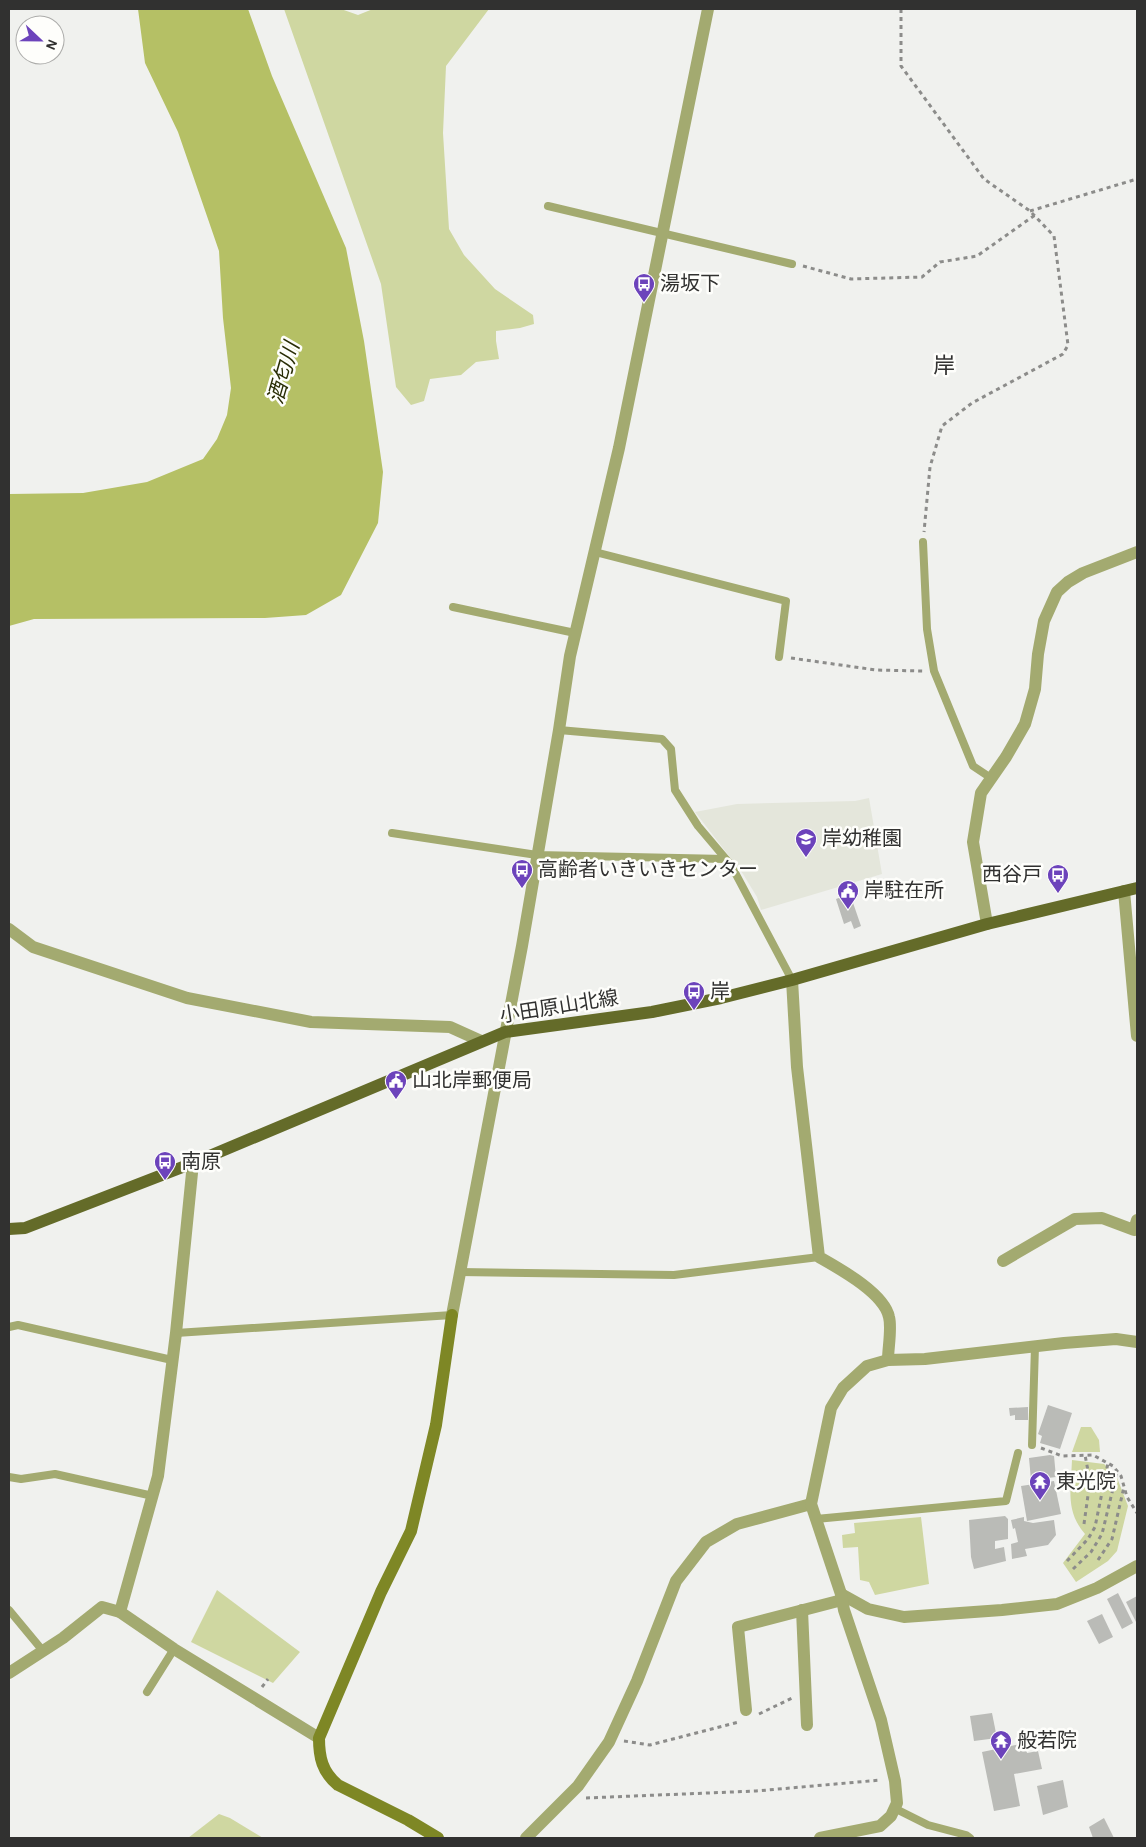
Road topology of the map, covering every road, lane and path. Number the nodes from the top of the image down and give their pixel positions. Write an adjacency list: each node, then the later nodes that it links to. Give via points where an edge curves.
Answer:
1 (708, 9): 7 (street)
2 (901, 9): 5 (path, via 902,66 984,179)
3 (1137, 179): 5 (path)
4 (548, 206): 7 (lane)
5 (1030, 210): 6 (path)
6 (1035, 215): 8 (path, via 977,256 940,262 922,277 852,279); 9 (path, via 1054,236 1068,345 1063,354 972,403 942,426 930,467)
7 (662, 232): 8 (lane); 10 (street)
8 (792, 264)
9 (923, 542): 15 (lane)
10 (595, 552): 13 (street); 14 (lane, via 786,601)
11 (1137, 552): 17 (street, via 1083,573 1058,592 1044,621 1035,688 1025,724)
12 (453, 607): 13 (lane)
13 (575, 633): 16 (street)
14 (779, 657): 15 (path, via 876,670)
15 (934, 671): 17 (lane, via 973,766)
16 (559, 730): 19 (street); 20 (lane, via 662,739 671,748 675,790 698,826)
17 (991, 778): 23 (street, via 981,793 973,842)
18 (392, 834): 19 (lane)
19 (537, 855): 20 (lane); 27 (street)
20 (725, 858): 25 (lane)
21 (1137, 888): 22 (main road, 小田原山北線)
22 (1124, 891): 23 (main road, 小田原山北線); 26 (street)
23 (987, 924): 25 (main road, 小田原山北線)
24 (9, 929): 29 (street, via 33,946 187,998 310,1022 450,1027)
25 (792, 980): 27 (main road, 小田原山北線, via 652,1012); 33 (street, via 797,1067)
26 (1137, 1024): 28 (street)
27 (505, 1032): 29 (main road, 小田原山北線); 35 (street)
28 (1137, 1036)
29 (481, 1041): 30 (main road, 小田原山北線)
30 (193, 1163): 32 (main road, 小田原山北線, via 24,1228); 38 (street)
31 (1137, 1220): 34 (street, via 1134,1230 1102,1218 1075,1219)
32 (9, 1229)
33 (819, 1258): 35 (lane, via 674,1275); 42 (street, via 853,1278 883,1302 890,1318)
34 (1003, 1261)
35 (460, 1272): 36 (street)
36 (452, 1315): 38 (lane); 72 (street, via 436,1425 411,1531 381,1592)
37 (9, 1327): 41 (lane, via 18,1325)
38 (176, 1333): 41 (street)
39 (1137, 1342): 40 (street, via 1116,1339)
40 (1035, 1346): 42 (street); 43 (lane)
41 (172, 1360): 50 (street)
42 (888, 1360): 51 (street, via 867,1366 843,1388 831,1408)
43 (1034, 1446): 45 (path, via 1062,1456)
44 (1018, 1453): 53 (lane, via 1006,1501)
45 (1085, 1455): 46 (path, via 1094,1455); 54 (path, via 1090,1481)
46 (1108, 1463): 47 (path); 56 (path, via 1095,1527)
47 (1118, 1472): 49 (path); 58 (path, via 1102,1534 1091,1552)
48 (9, 1477): 50 (lane, via 21,1479 55,1474)
49 (1124, 1486): 52 (path); 55 (path, via 1112,1540)
50 (153, 1496): 62 (street)
51 (811, 1504): 53 (street); 73 (street, via 737,1524 706,1542 676,1581)
52 (1137, 1513)
53 (816, 1519): 59 (street)
54 (1084, 1524)
55 (1098, 1560)
56 (1067, 1561)
57 (1137, 1566): 59 (street, via 1097,1588 1057,1604 1002,1610 904,1617 868,1609)
58 (1073, 1569)
59 (842, 1597): 61 (street); 74 (street, via 881,1720)
60 (9, 1610): 64 (lane)
61 (802, 1610): 68 (street); 70 (street, via 738,1627)
62 (120, 1612): 63 (street); 64 (street, via 102,1607)
63 (174, 1649): 69 (lane); 72 (street)
64 (43, 1651): 65 (street)
65 (9, 1672)
66 (268, 1679): 67 (path)
67 (261, 1689)
68 (806, 1691): 70 (path); 71 (street)
69 (147, 1692)
70 (748, 1715): 73 (path, via 650,1745)
71 (807, 1724)
72 (319, 1738): 77 (street, via 321,1761 330,1779)
73 (611, 1739): 75 (street)
74 (894, 1779): 75 (path, via 756,1791); 76 (street, via 897,1803)
75 (566, 1799): 78 (street)
76 (894, 1808): 79 (street, via 880,1826); 80 (lane, via 928,1825)
77 (438, 1838)
78 (526, 1838)
79 (820, 1838)
80 (970, 1838)

